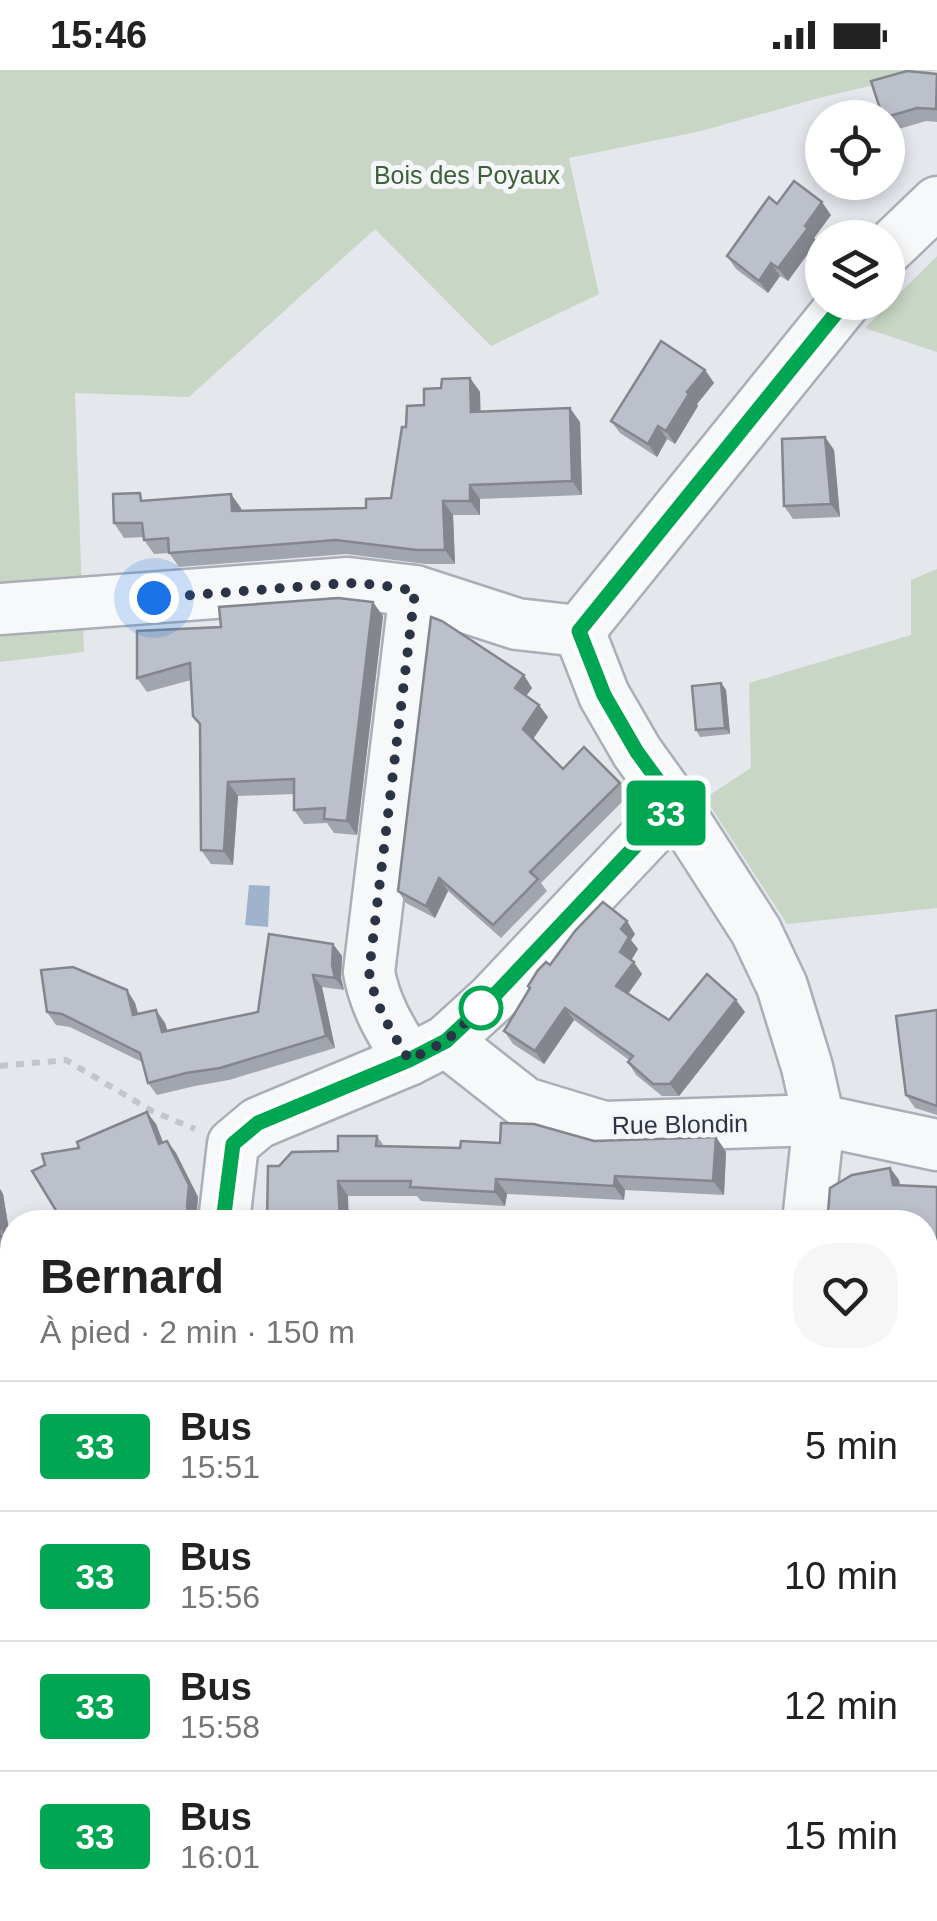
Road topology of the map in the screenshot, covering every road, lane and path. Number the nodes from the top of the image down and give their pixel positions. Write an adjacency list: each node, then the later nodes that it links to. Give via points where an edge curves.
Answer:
1 (937, 202): 2 (street)
2 (905, 233)
3 (830, 320): 6 (street)
4 (415, 591): 5 (street, via 348,583); 6 (street, via 517,624); 8 (street, Rue Blondin, via 369,972 382,1017)
5 (0, 609)
6 (579, 631): 7 (street, via 604,695)
7 (675, 804): 8 (street, via 492,998); 10 (street, via 756,931 782,986)
8 (427, 1050): 10 (street, Rue Blondin, via 525,1103 604,1127); 11 (street, via 258,1123)
9 (0, 1066): 11 (path, via 66,1060 152,1111)
10 (819, 1120): 12 (street, Rue Blondin); 14 (street)
11 (233, 1144): 13 (street)
12 (937, 1146)
13 (225, 1210)
14 (809, 1210)

